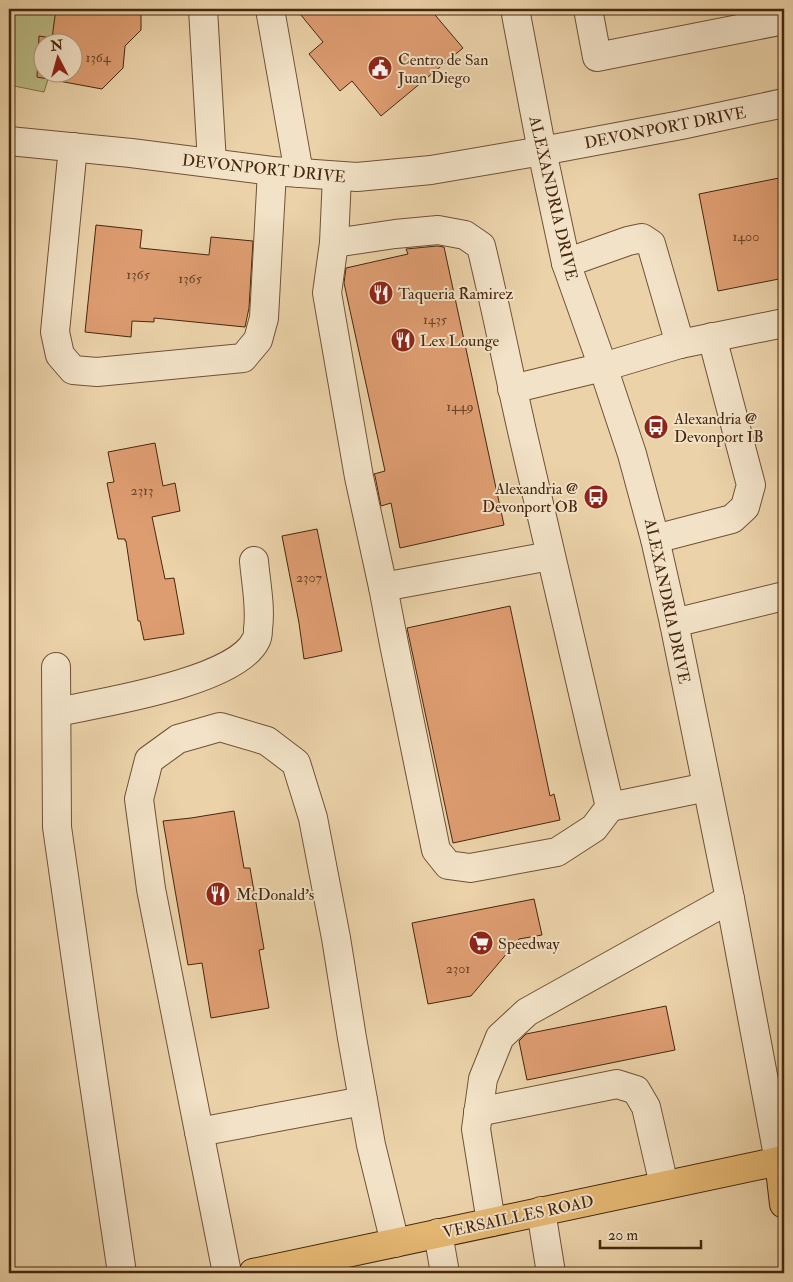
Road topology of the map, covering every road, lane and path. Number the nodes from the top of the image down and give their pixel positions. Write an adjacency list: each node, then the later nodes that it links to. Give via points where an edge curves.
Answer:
1 (203, 9): 10 (street)
2 (270, 9): 12 (street)
3 (515, 9): 9 (street, ALEXANDRIA DRIVE)
4 (588, 9): 5 (street, via 598,57)
5 (784, 20)
6 (784, 103): 9 (street, DEVONPORT DRIVE)
7 (9, 141): 8 (street, DEVONPORT DRIVE)
8 (73, 147): 10 (street, DEVONPORT DRIVE); 11 (street, via 55,332 60,355 73,370 97,372 243,358 258,340 264,318)
9 (542, 151): 13 (street, DEVONPORT DRIVE, via 431,170); 15 (street, ALEXANDRIA DRIVE)
10 (212, 163): 11 (street, DEVONPORT DRIVE)
11 (272, 171): 12 (street, DEVONPORT DRIVE)
12 (299, 173): 13 (street, DEVONPORT DRIVE)
13 (337, 176): 14 (street)
14 (334, 243): 20 (street, via 438,230 465,235 481,246); 24 (street, via 327,293 359,478)
15 (566, 263): 18 (street, via 628,241 642,238 652,244); 19 (street, ALEXANDRIA DRIVE)
16 (784, 323): 17 (street)
17 (712, 337): 18 (street); 21 (street, via 751,485 745,507 732,519)
18 (680, 344): 19 (street)
19 (603, 366): 20 (street); 21 (street, ALEXANDRIA DRIVE)
20 (512, 388): 22 (street)
21 (655, 539): 26 (street, ALEXANDRIA DRIVE)
22 (550, 556): 24 (street); 30 (street)
23 (254, 561): 28 (street, via 260,617 257,640 245,655 211,673 153,693)
24 (383, 587): 30 (street, via 436,850 448,866 470,868 557,852 594,828)
25 (783, 604): 26 (street)
26 (674, 623): 29 (street, ALEXANDRIA DRIVE)
27 (56, 667): 28 (street)
28 (57, 712): 43 (street, via 57,827)
29 (707, 787): 30 (street); 31 (street, ALEXANDRIA DRIVE)
30 (610, 807)
31 (730, 898): 33 (street, via 527,1012 500,1037 483,1079); 35 (street, ALEXANDRIA DRIVE)
32 (363, 1101): 34 (street); 34 (street, via 315,827 296,763 267,741 220,728 178,739 149,760 139,799 151,889); 41 (street)
33 (478, 1112): 36 (street, via 617,1084 636,1090 646,1107); 39 (street, via 476,1129)
34 (199, 1132): 44 (street)
35 (782, 1160): 36 (main road, VERSAILLES ROAD); 37 (main road, ALEXANDRIA DRIVE)
36 (664, 1185): 38 (main road, VERSAILLES ROAD)
37 (784, 1204)
38 (541, 1211): 39 (main road, VERSAILLES ROAD); 47 (street)
39 (491, 1222): 40 (main road, VERSAILLES ROAD)
40 (438, 1234): 41 (main road, VERSAILLES ROAD); 46 (street)
41 (395, 1243): 42 (main road, VERSAILLES ROAD)
42 (298, 1268): 45 (main road, VERSAILLES ROAD)
43 (122, 1273)
44 (227, 1273)
45 (253, 1273)
46 (445, 1273)
47 (551, 1273)

